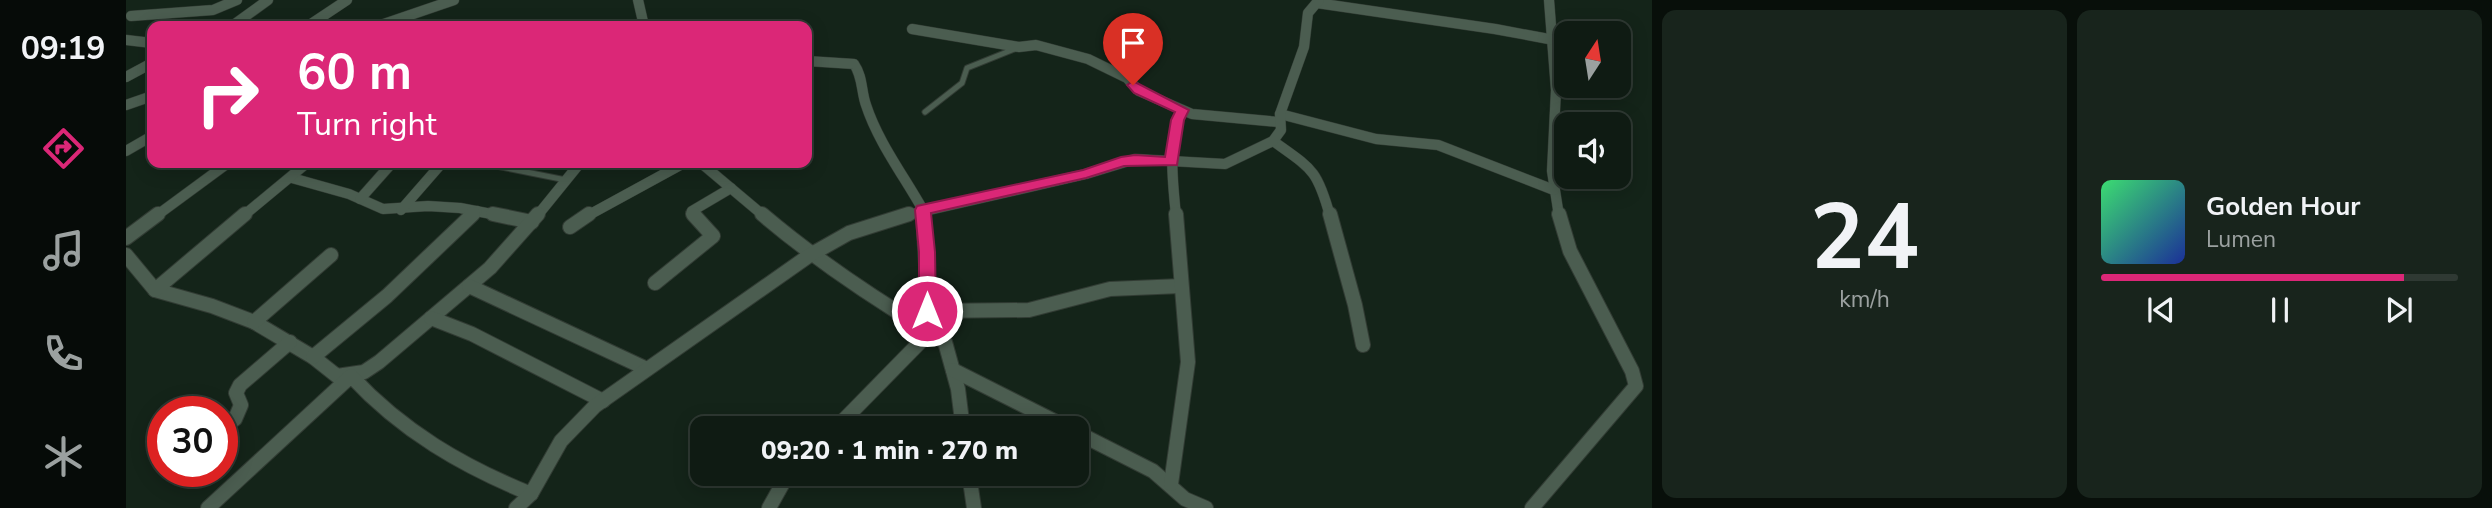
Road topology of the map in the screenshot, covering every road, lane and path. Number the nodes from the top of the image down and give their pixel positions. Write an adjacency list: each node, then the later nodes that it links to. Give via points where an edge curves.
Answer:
1 (237, 0): 8 (street, via 213,10)
2 (268, 0): 9 (street)
3 (347, 0): 10 (street)
4 (454, 0): 11 (street)
5 (638, 0): 12 (street)
6 (1549, 0): 15 (street)
7 (1318, 1): 15 (street, via 1394,16 1479,24); 26 (street, via 1308,13 1304,47)
8 (131, 16)
9 (239, 21)
10 (315, 21)
11 (394, 21)
12 (643, 21)
13 (912, 29): 17 (street)
14 (126, 40): 16 (street)
15 (1554, 40)
16 (147, 42)
17 (1019, 47): 24 (street, via 1036,45 1088,59 1127,78 1139,91); 25 (lane, via 967,68 962,83)
18 (812, 61): 45 (street, via 854,64 879,134)
19 (147, 66): 20 (street)
20 (126, 77)
21 (147, 98): 23 (street)
22 (1556, 98): 42 (street)
23 (126, 105)
24 (1182, 110): 26 (street, via 1200,115); 30 (street)
25 (925, 112)
26 (1280, 118): 28 (street, via 1281,130); 42 (street, via 1376,139 1438,145)
27 (147, 139): 29 (street)
28 (1273, 141): 30 (street, via 1225,164); 62 (street, via 1310,168 1321,183)
29 (126, 151)
30 (1172, 162): 45 (street, via 1135,159); 55 (street)
31 (221, 168): 49 (street)
32 (302, 168): 39 (street)
33 (388, 168): 43 (street)
34 (438, 168): 44 (street)
35 (506, 168): 40 (lane)
36 (576, 168): 40 (street)
37 (675, 168): 48 (street)
38 (707, 168): 41 (street)
39 (292, 178): 43 (street); 56 (street)
40 (566, 180): 47 (street)
41 (732, 188): 52 (street); 53 (street, via 692,211 713,236)
42 (1555, 190): 82 (street, via 1570,251 1636,386)
43 (360, 199): 44 (street, via 383,209)
44 (401, 210): 46 (street, via 428,206)
45 (923, 210): 52 (street, via 862,227); 57 (street)
46 (477, 211): 47 (street); 63 (street, via 387,296)
47 (532, 222): 54 (street)
48 (570, 227)
49 (126, 238)
50 (126, 255): 56 (street)
51 (331, 255): 59 (street)
52 (810, 255): 60 (street); 64 (street)
53 (655, 283)
54 (469, 286): 58 (street); 64 (street)
55 (1181, 286): 57 (street, via 1110,289 1029,310); 73 (street, via 1188,362)
56 (155, 290): 59 (street)
57 (927, 311): 60 (street)
58 (431, 318): 66 (street, via 380,362); 68 (street)
59 (254, 322): 61 (street)
60 (930, 332): 65 (street, via 945,342); 69 (street)
61 (290, 342): 63 (street); 67 (street, via 240,385)
62 (1363, 345)
63 (313, 356): 66 (street, via 337,376)
64 (647, 369): 68 (street)
65 (953, 370): 70 (street); 71 (street)
66 (351, 376): 76 (street, via 413,435 486,477); 77 (street)
67 (237, 396)
68 (603, 401): 76 (street, via 561,441)
69 (848, 416)
70 (961, 416)
71 (1044, 416)
72 (1089, 438): 73 (street)
73 (1171, 484): 81 (street, via 1185,499)
74 (781, 486): 79 (street)
75 (971, 486): 80 (street)
76 (531, 494): 78 (street)
77 (208, 508)
78 (516, 508)
79 (769, 508)
80 (974, 508)
81 (1206, 508)
82 (1532, 508)

